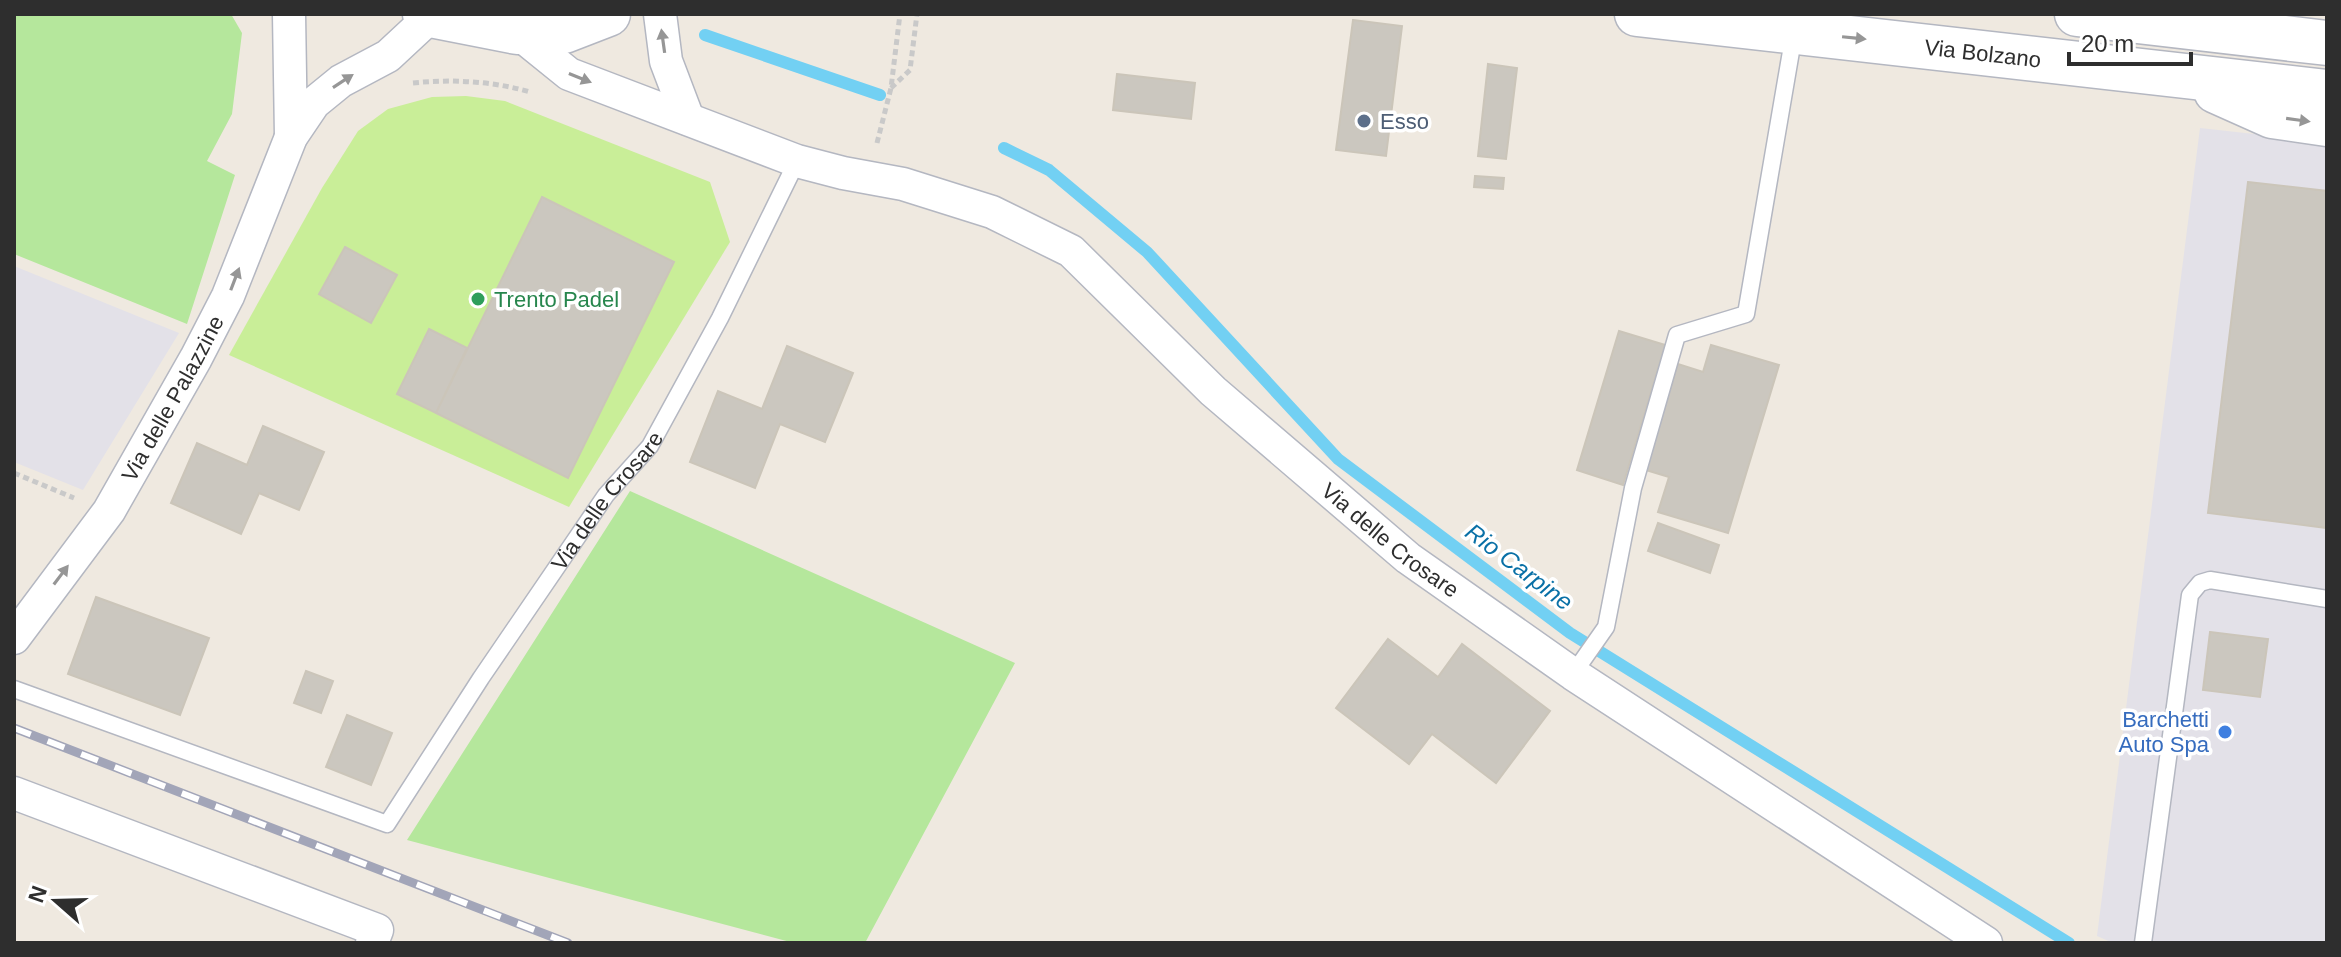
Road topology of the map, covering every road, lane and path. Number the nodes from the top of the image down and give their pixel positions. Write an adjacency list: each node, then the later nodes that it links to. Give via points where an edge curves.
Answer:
1 (289, 14): 19 (street, Via delle Palazzine)
2 (608, 14): 9 (main road, via 564,31)
3 (660, 14): 17 (street, one-way to 3, via 666,61)
4 (900, 14): 14 (path)
5 (917, 14): 14 (path, via 910,70)
6 (1637, 14): 10 (main road, Via Bolzano)
7 (2077, 14): 11 (main road)
8 (428, 15): 9 (main road); 19 (street, Via delle Palazzine, one-way to 8, via 314,103 341,81 388,56)
9 (517, 32): 17 (street, Via delle Crosare, one-way to 17, via 569,74)
10 (1794, 32): 12 (main road, Via Bolzano, one-way to 12); 26 (lane, via 1746,314 1677,335 1633,488 1606,627)
11 (2327, 43)
12 (2173, 73): 15 (main road, Via Bolzano); 18 (main road, one-way to 18, via 2272,116)
13 (402, 84): 16 (path, via 462,81)
14 (891, 88): 20 (path, via 876,146)
15 (2327, 92)
16 (539, 94)
17 (688, 119): 21 (street, Via delle Crosare)
18 (2327, 124)
19 (291, 137): 23 (street, Via delle Palazzine, one-way to 19, via 228,296)
20 (863, 143)
21 (797, 161): 26 (street, Via delle Crosare, via 903,184 992,212 1071,251 1213,391 1408,558); 27 (lane, Via delle Crosare, via 650,446 606,495 387,824)
22 (14, 473): 23 (path)
23 (109, 511): 25 (street, Via delle Palazzine, one-way to 23)
24 (2327, 599): 31 (lane, via 2210,580 2190,595)
25 (14, 638)
26 (1577, 667): 30 (street, Via delle Crosare)
27 (14, 689)
28 (14, 793): 29 (street, via 377,930)
29 (372, 943)
30 (1986, 943)
31 (2143, 943)

